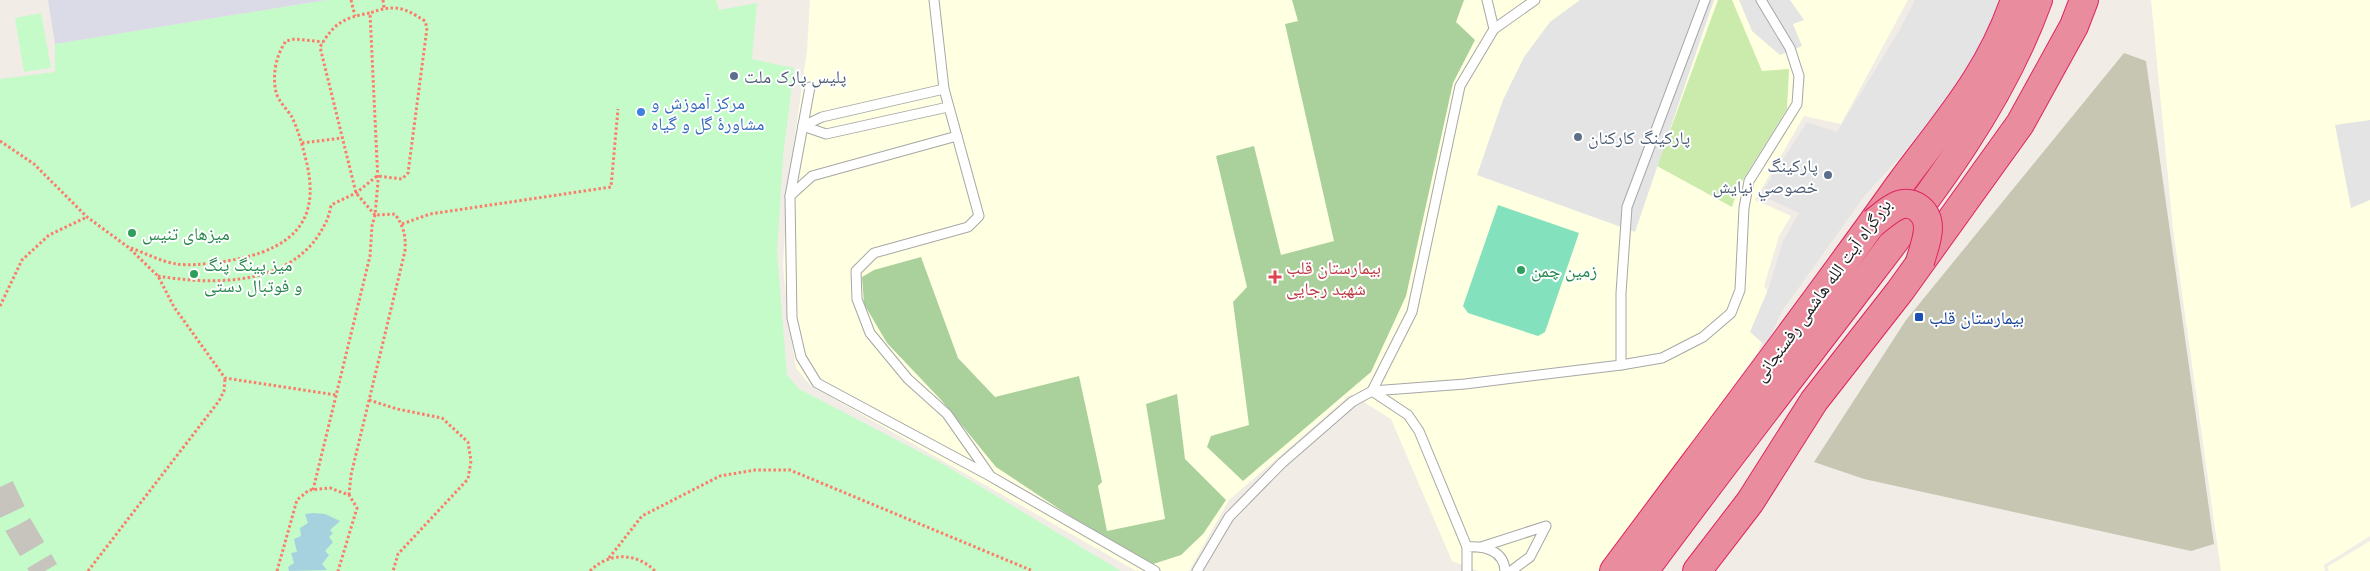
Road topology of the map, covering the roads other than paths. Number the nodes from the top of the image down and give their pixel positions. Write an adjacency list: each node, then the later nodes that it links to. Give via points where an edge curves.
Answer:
1 (934, 0): 11 (lane)
2 (1487, 0): 9 (lane)
3 (1535, 0): 9 (lane)
4 (1705, 0): 18 (lane, via 1627,207 1621,293)
5 (1761, 0): 18 (lane, via 1790,48 1799,76 1797,104 1749,182 1744,208 1740,290 1731,313 1703,337 1662,358)
6 (2014, 0): 16 (highway, بزرگراه آیت الله هاشمی رفسنجانی, via 1997,45 1971,91)
7 (2038, 0): 30 (highway, via 2014,57 1974,130)
8 (2084, 0): 17 (highway, via 2074,26 2020,124)
9 (1494, 29): 19 (lane, via 1460,86 1412,312)
10 (810, 87): 13 (lane)
11 (944, 89): 12 (lane); 13 (lane, via 822,117)
12 (948, 106): 13 (lane, via 826,134); 14 (lane)
13 (802, 126): 15 (lane)
14 (957, 136): 15 (lane, via 812,176); 20 (lane, via 979,216 968,228 874,253 856,271 857,299 870,333 908,379 947,414)
15 (790, 196): 20 (lane, via 792,318 801,358 817,383)
16 (1873, 223): 17 (highway, bridge, via 1900,205 1917,207 1928,226); 29 (highway, بزرگراه آیت الله هاشمی رفسنجانی)
17 (1920, 262): 21 (highway, via 1814,401)
18 (1621, 365): 19 (lane, via 1466,384)
19 (1372, 391): 23 (lane, via 1408,415 1419,431); 25 (lane, via 1352,402 1282,463 1230,517)
20 (990, 476): 24 (lane)
21 (1750, 502): 31 (highway); 32 (highway)
22 (1481, 546): 23 (lane); 27 (lane, via 1502,559); 28 (lane, via 1546,526 1530,556)
23 (1467, 547): 26 (lane)
24 (1154, 571)
25 (1197, 571)
26 (1467, 571)
27 (1505, 571)
28 (1511, 571)
29 (1614, 571)
30 (1644, 571)
31 (1697, 571)
32 (1719, 571)

